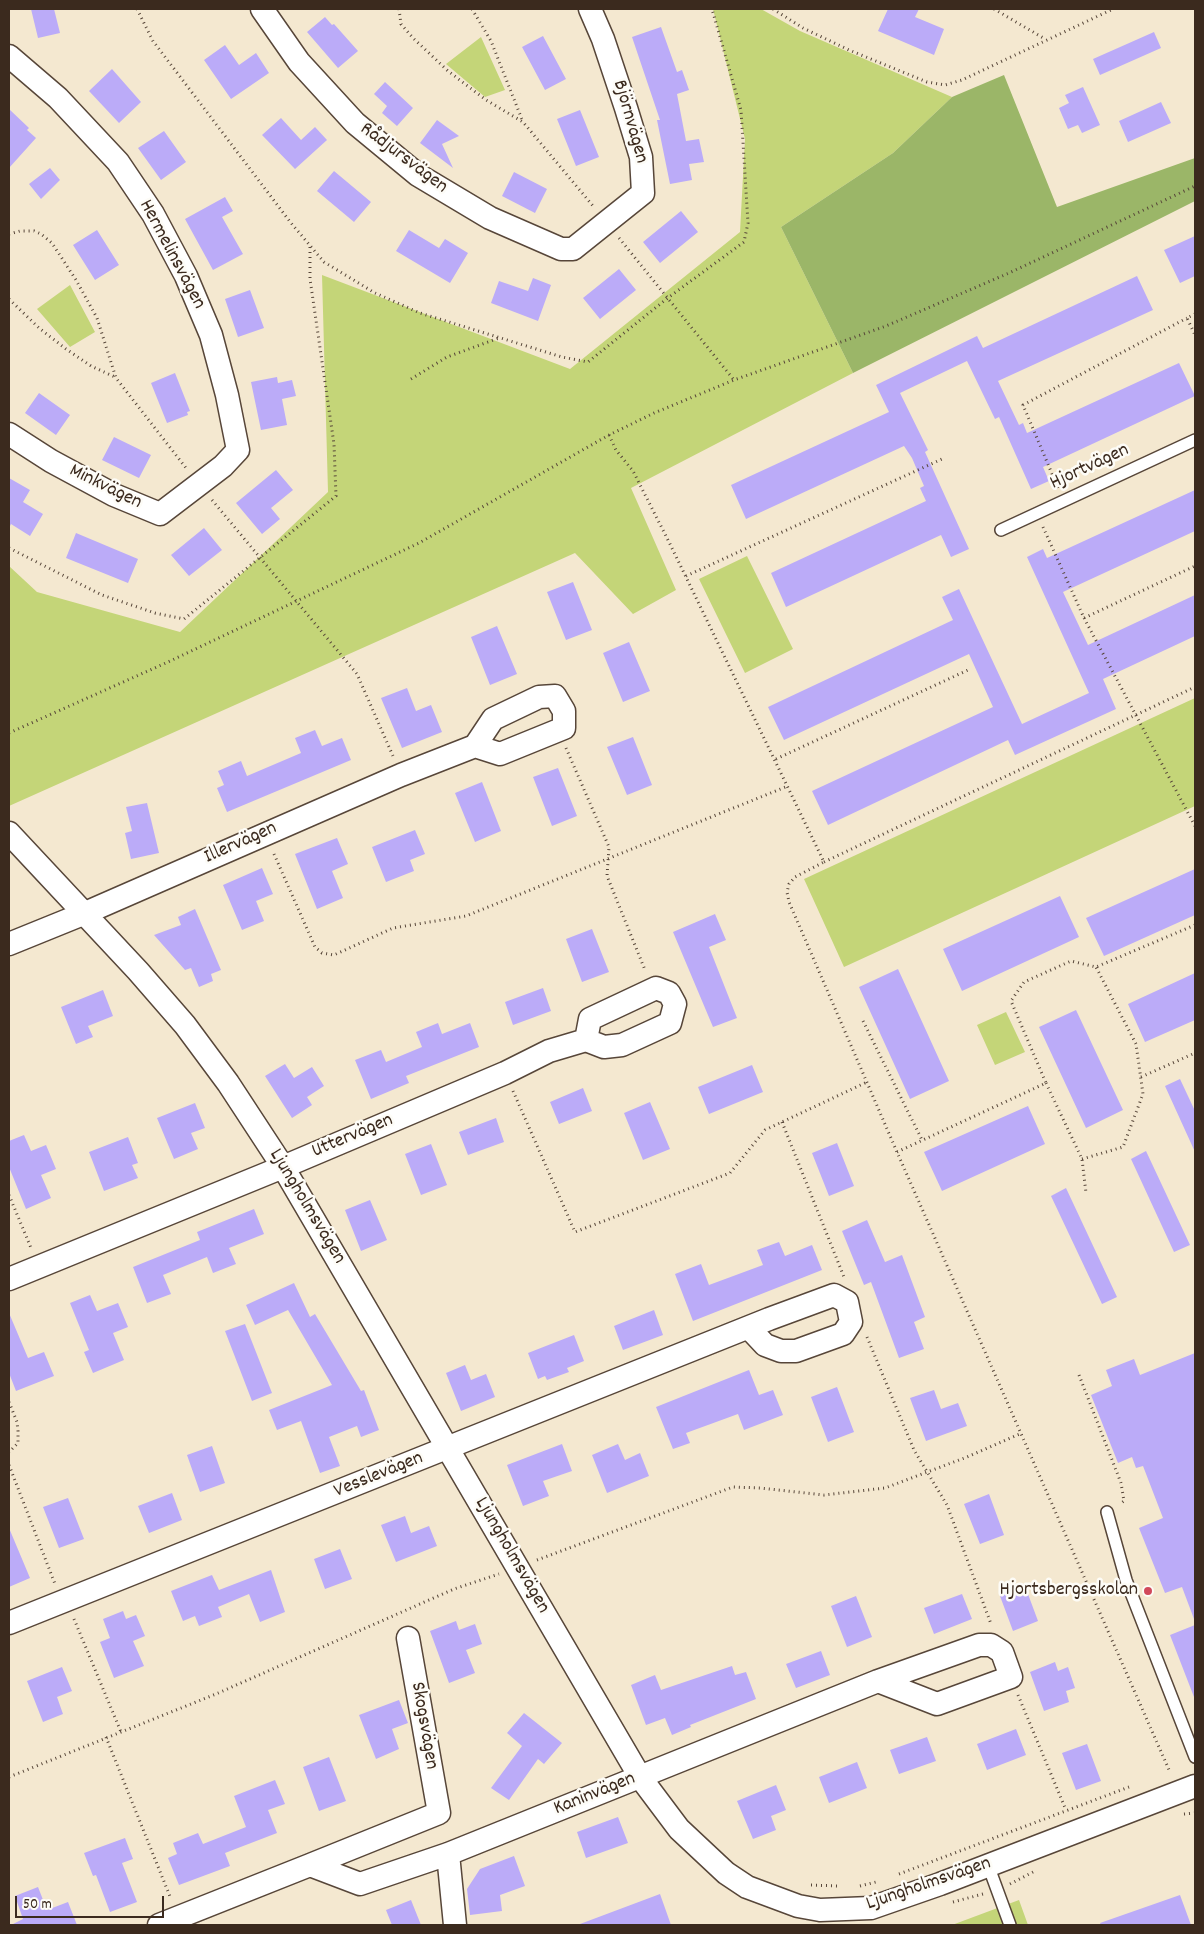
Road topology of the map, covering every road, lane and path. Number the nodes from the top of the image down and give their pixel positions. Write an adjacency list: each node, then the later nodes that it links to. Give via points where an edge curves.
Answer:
1 (262, 9): 12 (street, Rådjursvägen, via 299,62 355,123 418,175 490,218 561,249 574,249)
2 (399, 9): 10 (path, via 401,24 448,71 486,100)
3 (472, 9): 10 (path, via 495,50)
4 (590, 9): 12 (street, Björnvägen, via 626,108 641,157 644,180 643,193)
5 (773, 9): 8 (path, via 849,50 936,85 950,85 962,80)
6 (994, 9): 8 (path)
7 (1113, 9): 8 (path)
8 (1045, 39)
9 (9, 56): 27 (street, Hermelinsvägen, via 58,98 118,162 153,214 186,276 211,335 238,450)
10 (523, 122): 12 (path)
11 (1195, 186): 22 (path, via 886,326)
12 (607, 223): 22 (path)
13 (9, 234): 20 (path, via 34,231 52,243 97,318)
14 (310, 245): 32 (path, via 310,279 334,444 336,496)
15 (9, 299): 20 (path, via 66,349)
16 (1195, 314): 17 (path)
17 (1187, 318): 18 (path); 28 (path, via 1024,405)
18 (1195, 336)
19 (499, 338): 21 (path, via 447,357)
20 (116, 378): 27 (path)
21 (411, 379)
22 (734, 380): 24 (path)
23 (9, 434): 27 (street, Minkvägen, via 114,495 160,514)
24 (609, 435): 34 (path, via 633,471); 35 (path, via 419,543)
25 (1195, 440): 28 (lane, Hjortvägen)
26 (942, 459): 34 (path)
27 (199, 485): 32 (path)
28 (1063, 501): 29 (lane, Hjortvägen)
29 (1037, 513): 30 (lane, Hjortvägen); 36 (path)
30 (1001, 530)
31 (9, 548): 32 (path, via 102,595 184,619)
32 (261, 557): 35 (path)
33 (1195, 566): 36 (path)
34 (686, 576): 43 (path)
35 (299, 602): 41 (path); 44 (path, via 357,674)
36 (1084, 618): 39 (path)
37 (968, 670): 43 (path)
38 (1195, 687): 39 (path)
39 (1136, 715): 46 (path); 50 (path)
40 (559, 731): 42 (street, via 500,754); 42 (street, via 564,728 564,712 555,696 539,697 493,719); 49 (path, via 609,847)
41 (9, 734)
42 (475, 746): 44 (street, Illervägen)
43 (775, 760): 45 (path)
44 (401, 775): 48 (street, Illervägen)
45 (788, 786): 49 (path); 50 (path)
46 (1195, 826)
47 (9, 833): 51 (street, Ljungholmsvägen)
48 (265, 833): 49 (path, via 312,942 318,950 330,955 393,928 466,916); 51 (street, Illervägen)
49 (608, 860): 55 (path, via 606,876)
50 (824, 862): 61 (path, via 794,877 787,892)
51 (83, 914): 53 (street, Illervägen); 67 (street, Ljungholmsvägen, via 185,1025)
52 (1195, 925): 54 (path)
53 (9, 944)
54 (1096, 967): 60 (path, via 1136,1044); 62 (path, via 1071,961 1024,982 1011,1001)
55 (653, 990): 57 (street, via 590,1019); 57 (street, via 656,988 669,993 672,998 675,1004 670,1023 622,1045 604,1047)
56 (863, 1022): 64 (path)
57 (586, 1040): 59 (street, Uttervägen, via 549,1051)
58 (1195, 1053): 60 (path)
59 (505, 1073): 63 (path, via 575,1232 730,1172 765,1130); 67 (street, Uttervägen)
60 (1141, 1077): 66 (path, via 1143,1094 1124,1147)
61 (867, 1082): 63 (path); 65 (path)
62 (1046, 1083): 64 (path); 66 (path)
63 (782, 1122): 72 (path, via 844,1277)
64 (922, 1140): 65 (path)
65 (897, 1152): 87 (path)
66 (1082, 1159): 68 (path)
67 (283, 1167): 70 (street, Uttervägen); 76 (street, Ljungholmsvägen)
68 (1086, 1193)
69 (9, 1195): 70 (path)
70 (39, 1267): 71 (street, Uttervägen)
71 (9, 1279)
72 (849, 1312): 73 (street, Vesslevägen, via 834,1295); 73 (street, via 843,1334 796,1351 780,1351 764,1345); 81 (path, via 866,1337 914,1450 947,1505 990,1620)
73 (750, 1328): 76 (street, Vesslevägen)
74 (1079, 1375): 78 (path, via 1121,1483 1124,1501)
75 (9, 1402): 77 (path, via 18,1422 18,1443)
76 (448, 1448): 79 (street, Vesslevägen); 89 (street, Ljungholmsvägen)
77 (9, 1452)
78 (1107, 1512): 85 (lane, via 1126,1580)
79 (9, 1624)
80 (408, 1638): 94 (street, Skogsvägen, via 439,1813)
81 (992, 1645): 82 (street, via 1002,1652); 83 (street, Kaninvägen, via 979,1645)
82 (1010, 1677): 83 (street, via 937,1704); 92 (path)
83 (878, 1681): 89 (street, Kaninvägen)
84 (106, 1738): 101 (path)
85 (1195, 1757)
86 (1179, 1768): 87 (path)
87 (1170, 1772): 88 (path)
88 (1162, 1775)
89 (640, 1778): 93 (street, Kaninvägen); 100 (street, Ljungholmsvägen, via 679,1829 726,1873 747,1887)
90 (1136, 1784): 92 (path)
91 (1195, 1786): 95 (street, Ljungholmsvägen)
92 (1066, 1810): 96 (path)
93 (448, 1854): 94 (street, Kaninvägen, via 360,1884); 102 (street)
94 (310, 1865): 101 (street)
95 (988, 1865): 100 (street, Ljungholmsvägen, via 871,1908 820,1910); 103 (lane)
96 (895, 1875)
97 (877, 1882): 99 (path)
98 (840, 1886): 100 (path, via 808,1886 804,1888)
99 (854, 1886)
100 (798, 1906)
101 (169, 1921)
102 (455, 1925)
103 (1010, 1925)

